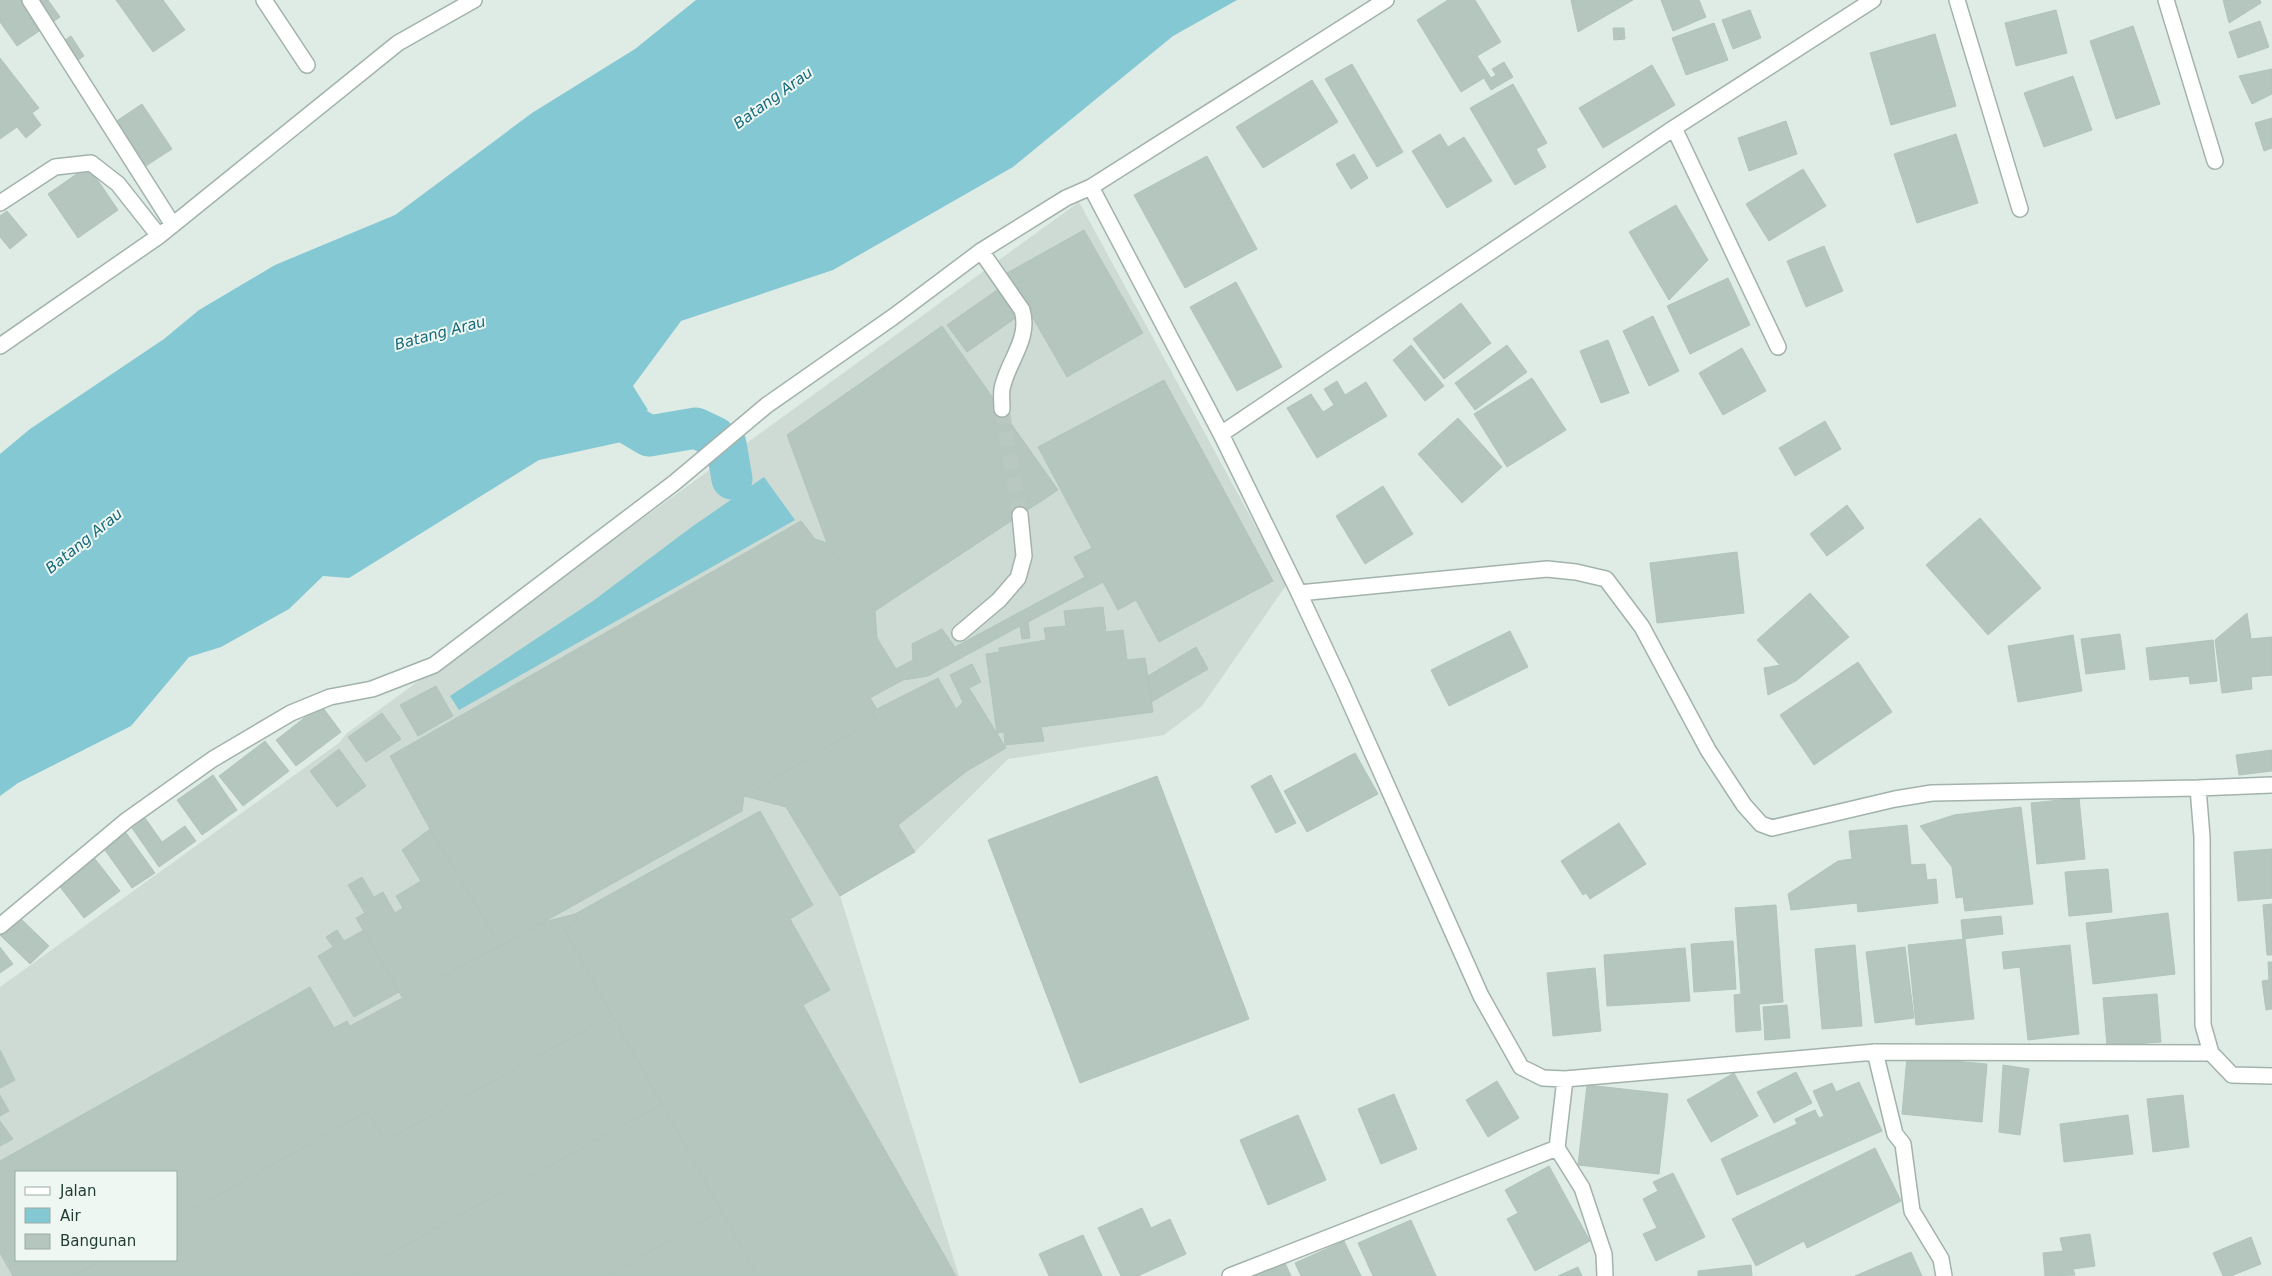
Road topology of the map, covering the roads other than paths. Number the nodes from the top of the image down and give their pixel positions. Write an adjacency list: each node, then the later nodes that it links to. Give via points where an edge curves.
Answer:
1 (30, 0): 14 (street)
2 (264, 0): 8 (street)
3 (474, 0): 14 (street, via 398,44)
4 (1386, 0): 11 (street)
5 (1873, 0): 9 (street)
6 (1957, 0): 13 (street)
7 (2166, 0): 10 (street)
8 (307, 65)
9 (1674, 128): 18 (street); 20 (street)
10 (2215, 160)
11 (1091, 187): 16 (street, via 1066,198); 20 (street)
12 (0, 203): 15 (street, via 55,167 91,163 118,184)
13 (2020, 209)
14 (173, 224): 15 (street)
15 (159, 236): 17 (street)
16 (981, 251): 19 (street, via 1024,316 1018,350 1002,389); 26 (street, via 766,405 674,483 434,665 372,689 330,697 291,713 212,759 127,820)
17 (0, 346)
18 (1778, 348)
19 (1002, 409)
20 (1221, 434): 22 (street)
21 (1020, 515): 23 (street, via 1024,556 1018,578 1000,600)
22 (1299, 593): 25 (street, via 1547,569 1606,579 1642,627 1708,750 1744,805 1761,824 1772,828 1932,793); 30 (street, via 1481,996 1521,1067 1542,1078)
23 (960, 633)
24 (2272, 785): 25 (street)
25 (2198, 788): 28 (street, via 2202,837 2202,1025)
26 (0, 926)
27 (1875, 1052): 28 (street); 30 (street); 34 (street, via 1895,1134 1903,1144 1912,1211 1941,1258)
28 (2211, 1053): 29 (street, via 2232,1075)
29 (2272, 1076)
30 (1565, 1080): 31 (street)
31 (1556, 1148): 32 (street); 33 (street, via 1582,1188 1604,1254)
32 (1230, 1276)
33 (1605, 1276)
34 (1944, 1276)

